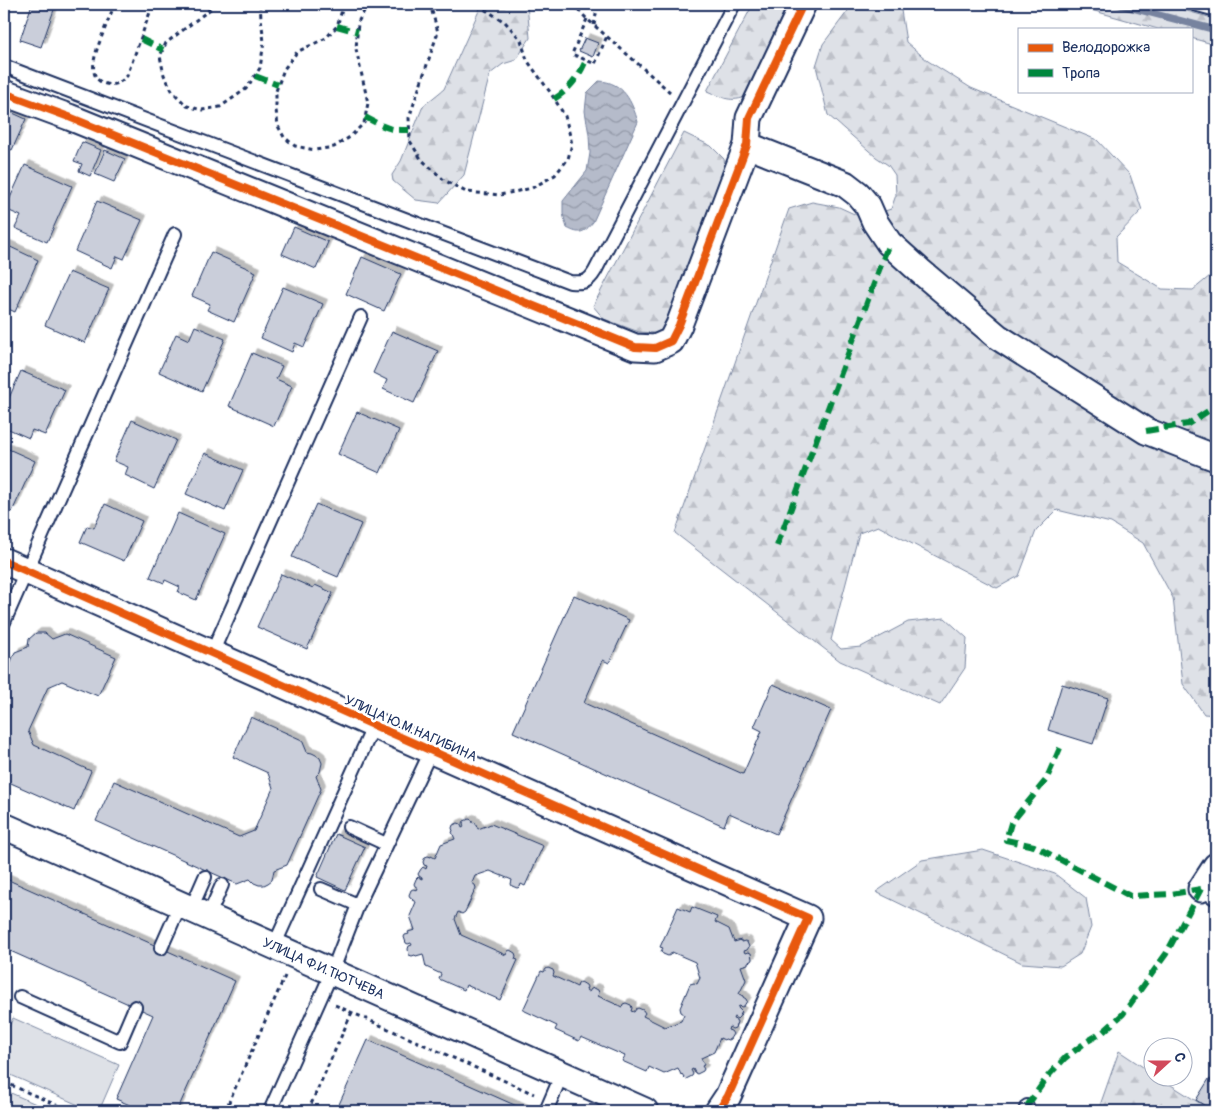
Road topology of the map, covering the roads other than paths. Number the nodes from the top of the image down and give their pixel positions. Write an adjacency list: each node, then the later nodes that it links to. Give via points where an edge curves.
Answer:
1 (734, 4): 5 (lane, via 595,272 590,279 579,283)
2 (803, 4): 7 (street, via 749,118)
3 (1194, 4): 4 (lane)
4 (1216, 10)
5 (4, 66)
6 (4, 93): 7 (street, via 635,346 655,348 670,341 679,325)
7 (747, 146): 10 (street, via 845,184 868,206 889,243 998,337 1146,431)
8 (176, 234): 12 (lane)
9 (361, 317): 14 (lane)
10 (1216, 458)
11 (4, 560): 12 (street, УЛИЦА Ю.М.НАГИБИНА)
12 (26, 571): 13 (lane); 14 (street, УЛИЦА Ю.М.НАГИБИНА)
13 (4, 622)
14 (212, 654): 15 (street, УЛИЦА Ю.М.НАГИБИНА)
15 (374, 725): 16 (street, УЛИЦА Ю.М.НАГИБИНА); 28 (lane)
16 (431, 751): 19 (lane); 36 (street, УЛИЦА Ю.М.НАГИБИНА, via 808,918 728,1096)
17 (4, 826): 26 (street, УЛИЦА Ф.И.ТЮТЧЕВА)
18 (349, 827): 19 (lane)
19 (386, 844): 25 (lane)
20 (1216, 866): 24 (street)
21 (205, 877): 26 (lane)
22 (222, 885): 26 (lane)
23 (321, 889): 25 (lane)
24 (1209, 894)
25 (358, 905): 29 (lane)
26 (193, 910): 27 (lane); 28 (street, УЛИЦА Ф.И.ТЮТЧЕВА)
27 (161, 948)
28 (284, 951): 29 (street, УЛИЦА Ф.И.ТЮТЧЕВА)
29 (332, 972): 32 (street, УЛИЦА Ф.И.ТЮТЧЕВА); 34 (lane)
30 (20, 997): 31 (lane, via 120,1042)
31 (135, 1007)
32 (562, 1074): 33 (lane); 35 (street, УЛИЦА Ф.И.ТЮТЧЕВА)
33 (548, 1106)
34 (270, 1111)
35 (645, 1111)
36 (718, 1111)

